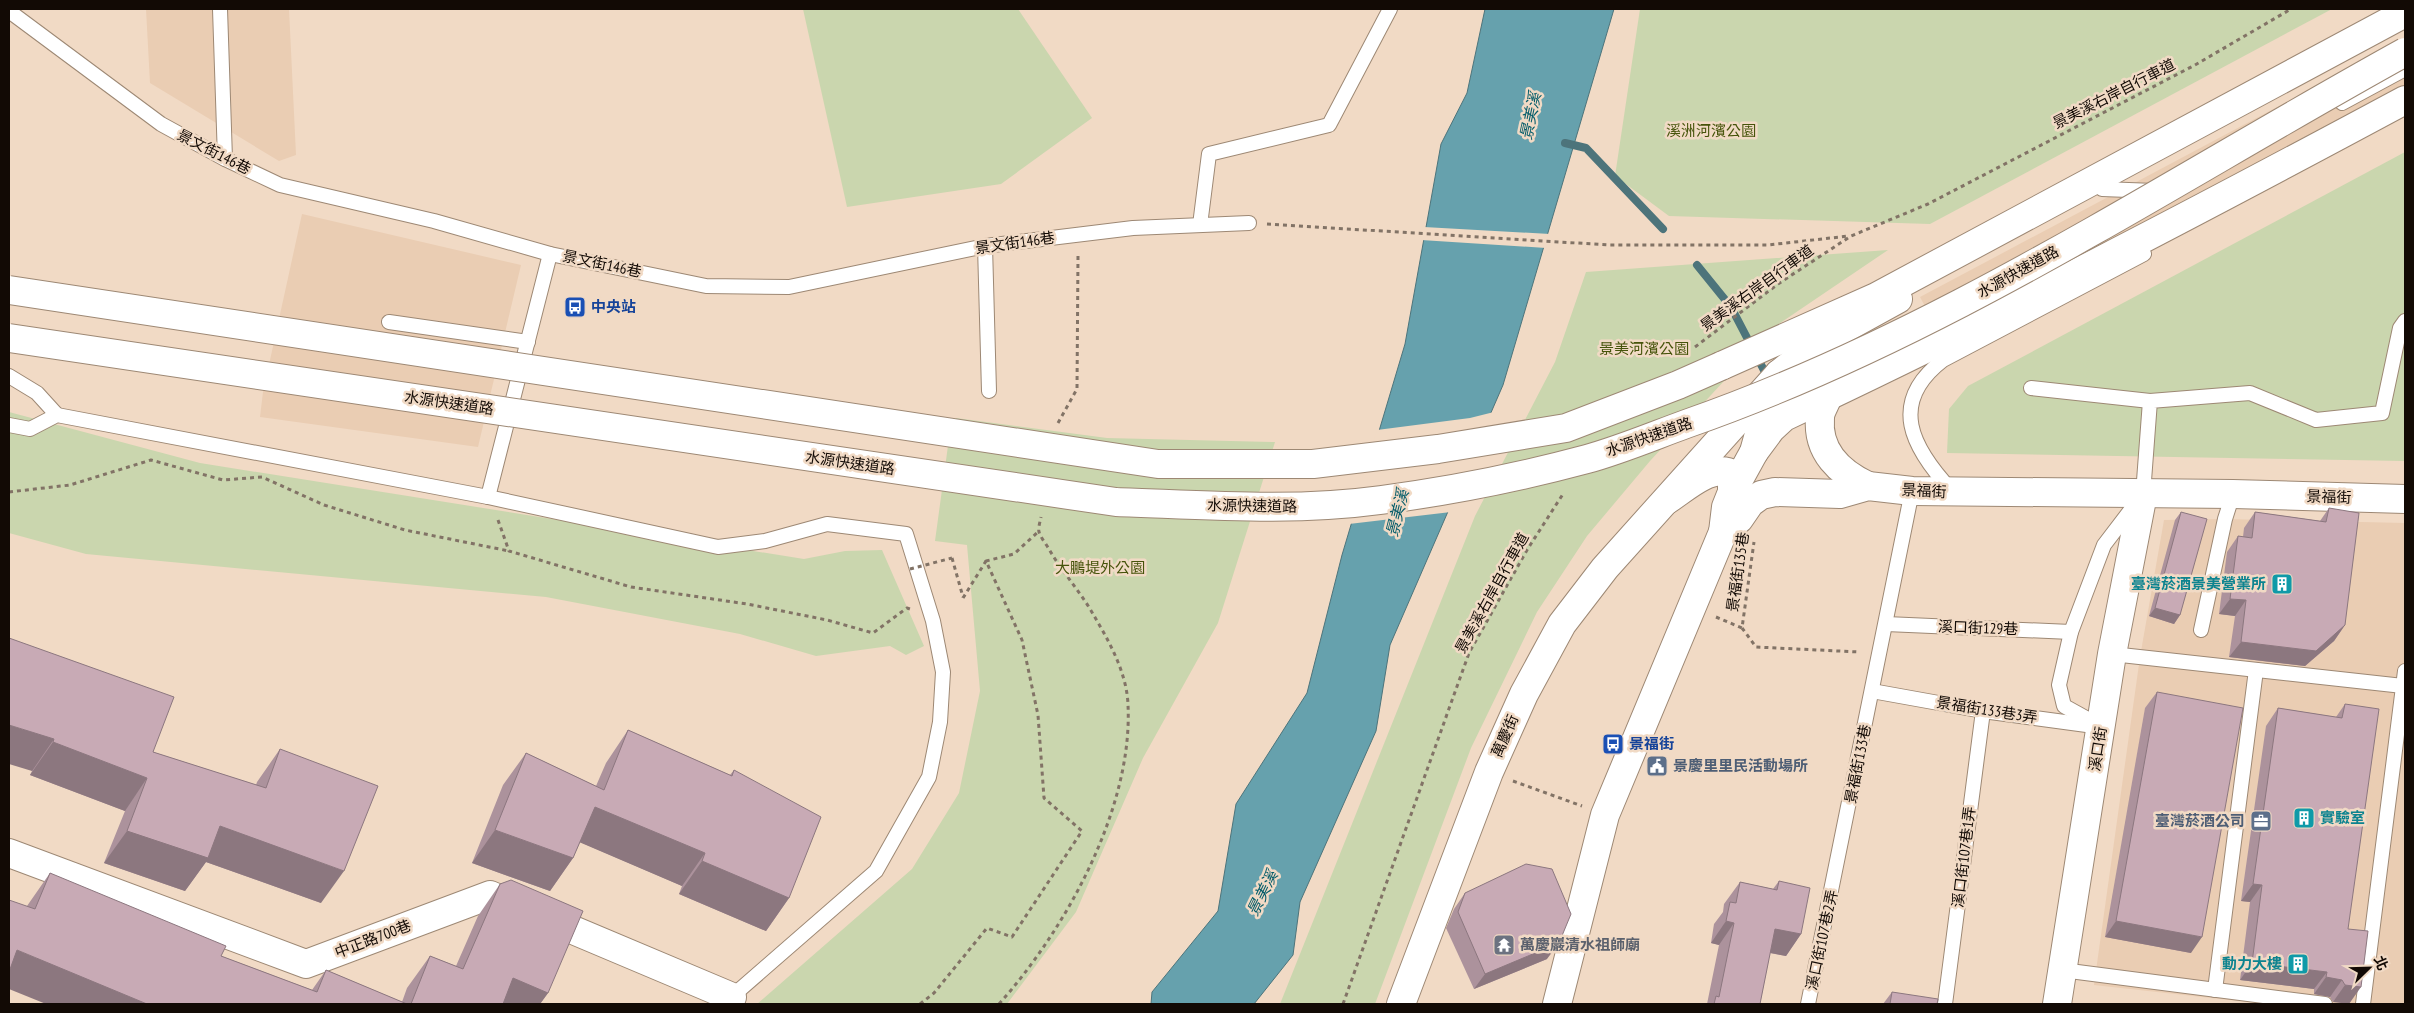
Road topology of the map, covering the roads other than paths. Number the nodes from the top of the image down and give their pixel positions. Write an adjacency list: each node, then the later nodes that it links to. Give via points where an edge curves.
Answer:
1 (220, 9): 10 (lane)
2 (1390, 9): 13 (lane, via 1329,125 1209,154)
3 (9, 11): 10 (lane, 景文街146巷, via 161,124)
4 (2405, 13): 16 (main road, bridge, via 1876,297 1678,385 1566,428 1438,449 1313,464 1158,464)
5 (2405, 24): 11 (main road)
6 (2405, 52): 19 (main road, 水源快速道路, bridge, via 1946,312 1800,381 1589,459 1381,500 1289,509 1116,502)
7 (2405, 69): 11 (lane, via 2174,192)
8 (2405, 100): 25 (main road, via 2171,225 1880,373)
9 (2405, 115): 33 (lane, via 1943,360 1927,373 1916,388 1910,407 1913,430 1921,454)
10 (224, 159): 15 (lane, 景文街146巷, via 280,185 434,221)
11 (2102, 189): 21 (main road, via 1818,343)
12 (1249, 223): 13 (lane, 景文街146巷)
13 (1200, 225): 14 (lane, 景文街146巷, via 1133,228)
14 (985, 246): 15 (lane, 景文街146巷, via 789,287 706,286); 24 (lane)
15 (550, 254): 20 (lane)
16 (9, 290)
17 (2405, 321): 26 (lane, via 2400,328 2382,413 2316,420 2250,392)
18 (389, 322): 20 (lane)
19 (9, 338)
20 (528, 342): 36 (lane)
21 (1779, 374): 29 (main road); 38 (main road)
22 (9, 376): 27 (lane, via 37,393)
23 (2031, 388): 26 (lane)
24 (990, 392)
25 (1828, 396): 29 (main road, via 1784,417 1771,428); 30 (main road, via 1820,416 1826,452 1837,468)
26 (2150, 401): 34 (lane)
27 (57, 415): 28 (lane, via 30,428); 36 (lane)
28 (9, 425)
29 (1754, 452): 32 (main road)
30 (1868, 486): 31 (main road, 景福街); 39 (main road, 景福街, via 1840,494 1776,492 1761,495)
31 (1912, 491): 33 (main road, 景福街); 40 (lane, 景福街133巷)
32 (1732, 492): 38 (main road, via 1728,472 1718,469); 39 (main road, via 1726,507)
33 (1953, 492): 34 (main road, 景福街)
34 (2143, 494): 35 (main road, 景福街); 42 (lane, via 2104,545); 43 (main road, 溪口街)
35 (2233, 494): 37 (main road, 景福街); 41 (lane)
36 (488, 497): 54 (lane, via 718,547 765,541 827,524 906,534 933,621 943,672 940,722 929,777 876,871)
37 (2405, 499)
38 (1667, 500): 55 (main road, 萬慶街, via 1605,568 1562,624 1524,694 1489,772)
39 (1723, 532): 56 (main road, via 1605,815)
40 (1886, 624): 42 (lane, 溪口街129巷); 47 (lane, 景福街133巷)
41 (2201, 630)
42 (2071, 632): 49 (lane, via 2059,686 2064,706)
43 (2112, 654): 44 (lane); 49 (main road, 溪口街)
44 (2256, 670): 46 (lane); 53 (lane)
45 (2405, 671): 46 (lane)
46 (2403, 686): 61 (lane)
47 (1872, 691): 48 (lane, 景福街133巷3弄); 51 (lane, 景福街133巷)
48 (1983, 710): 49 (lane, 景福街133巷3弄); 58 (lane, 溪口街107巷1弄)
49 (2102, 727): 52 (main road, 溪口街)
50 (9, 853): 54 (main road, 中正路700巷, via 306,964 490,895)
51 (1836, 876): 57 (lane, 溪口街107巷2弄)
52 (2062, 970): 53 (lane); 59 (main road, 溪口街)
53 (2215, 990): 60 (lane)
54 (727, 1001)
55 (1401, 1004)
56 (1557, 1004)
57 (1808, 1004)
58 (1945, 1004)
59 (2057, 1004)
60 (2325, 1004)
61 (2364, 1004)

